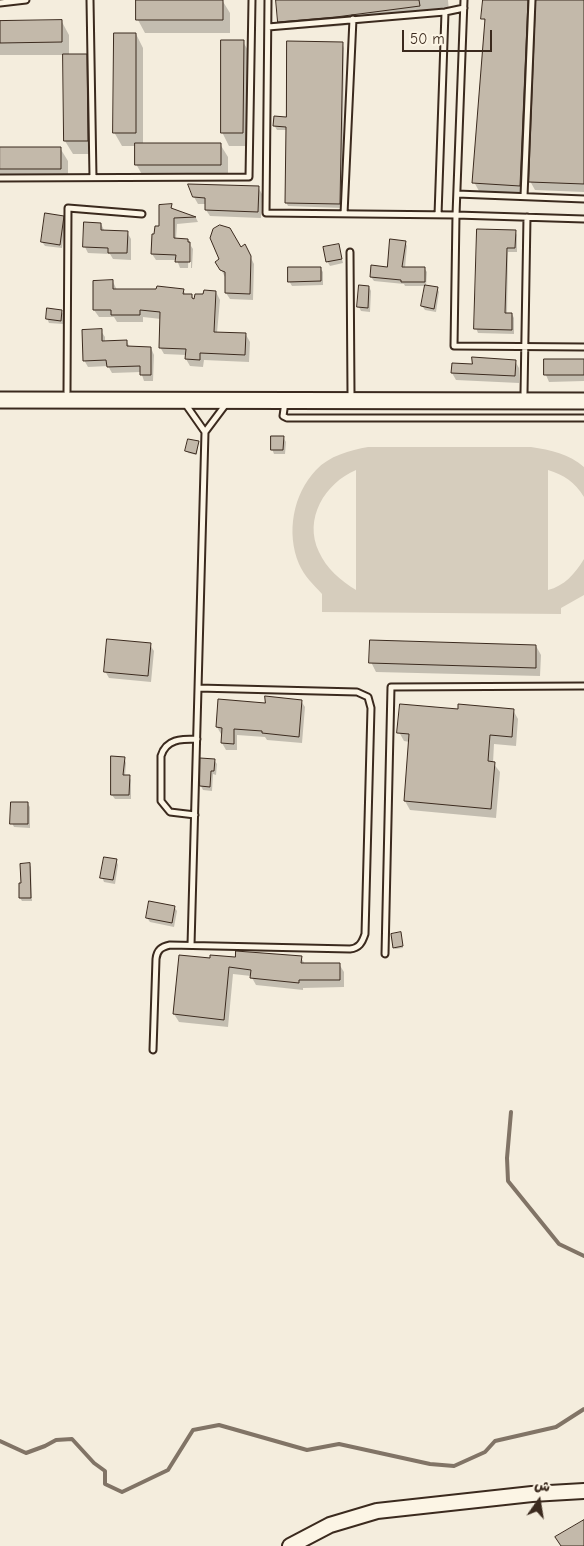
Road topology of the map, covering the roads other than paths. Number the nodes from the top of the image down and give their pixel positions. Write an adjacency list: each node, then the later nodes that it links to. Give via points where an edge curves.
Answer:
1 (26, 0): 7 (lane)
2 (90, 0): 13 (lane)
3 (252, 0): 13 (lane, via 249,177)
4 (268, 0): 11 (lane)
5 (464, 0): 8 (lane)
6 (532, 0): 15 (lane)
7 (0, 3)
8 (464, 8): 9 (lane); 14 (lane)
9 (445, 12): 10 (lane); 19 (lane)
10 (353, 19): 11 (lane); 18 (lane)
11 (268, 27): 18 (lane, via 266,213)
12 (0, 178): 13 (lane)
13 (93, 178)
14 (458, 194): 15 (lane); 20 (lane)
15 (524, 196): 16 (lane)
16 (584, 199)
17 (142, 214): 27 (lane, via 68,208)
18 (344, 214): 19 (lane)
19 (438, 215): 20 (lane)
20 (456, 215): 21 (lane); 24 (lane, via 454,346)
21 (527, 217): 22 (lane); 24 (lane)
22 (584, 219)
23 (350, 252): 28 (lane)
24 (525, 347): 25 (lane); 29 (lane)
25 (584, 347)
26 (0, 392): 27 (main road)
27 (67, 392): 28 (main road)
28 (351, 393): 29 (main road)
29 (524, 393): 30 (main road)
30 (584, 393)
31 (0, 400): 32 (main road)
32 (183, 400): 33 (main road); 37 (lane)
33 (228, 401): 34 (main road); 37 (lane)
34 (285, 401): 35 (main road); 36 (lane, via 283,416 287,418)
35 (584, 401)
36 (584, 418)
37 (205, 432): 39 (lane)
38 (584, 686): 43 (lane, via 391,687)
39 (198, 688): 40 (lane); 42 (lane, via 363,694 368,697 371,708 370,766 365,934 360,945 350,950)
40 (197, 739): 41 (lane); 41 (lane, via 170,742 160,756 161,801 170,812)
41 (195, 815): 42 (lane)
42 (191, 945): 44 (lane, via 170,944 157,952)
43 (385, 954)
44 (153, 1050)
45 (584, 1491): 46 (street, via 377,1511 330,1526)
46 (290, 1546)

